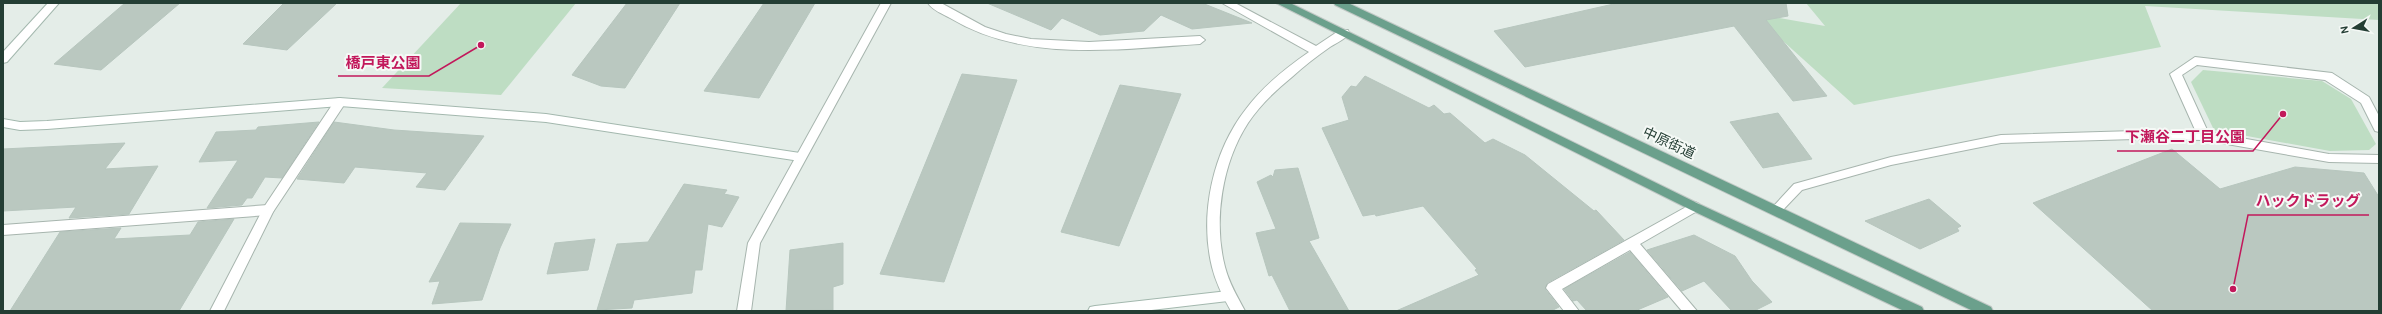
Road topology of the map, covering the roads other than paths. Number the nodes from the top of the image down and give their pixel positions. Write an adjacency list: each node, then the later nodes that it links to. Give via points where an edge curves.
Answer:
1 (54, 3): 10 (street)
2 (886, 3): 15 (street)
3 (933, 3): 8 (street, via 981,30 1025,42 1104,46)
4 (1227, 3): 9 (street)
5 (1281, 3): 7 (main road)
6 (1339, 3): 19 (main road, 中原街道)
7 (1344, 33): 9 (street); 17 (main road)
8 (1200, 40)
9 (1318, 52): 22 (street, via 1273,87 1242,123 1221,169 1215,208 1214,253)
10 (3, 58)
11 (340, 102): 12 (street, via 47,125 20,126); 15 (street, via 546,118); 18 (street)
12 (3, 123)
13 (2379, 128): 14 (street, via 2365,100 2328,76 2195,61 2176,74)
14 (2204, 136): 16 (street, via 2329,158); 19 (street, via 2135,135 2001,139 1891,161 1798,187)
15 (800, 157): 24 (street, via 754,243)
16 (2379, 159)
17 (1695, 207): 21 (street); 29 (main road)
18 (268, 210): 20 (street); 23 (street)
19 (1776, 210): 30 (main road, 中原街道)
20 (3, 230)
21 (1632, 244): 27 (street, via 1553,288); 28 (street)
22 (1228, 296): 25 (street); 26 (street)
23 (217, 311)
24 (744, 311)
25 (1095, 311)
26 (1238, 311)
27 (1572, 311)
28 (1690, 311)
29 (1917, 311)
30 (1986, 311)

